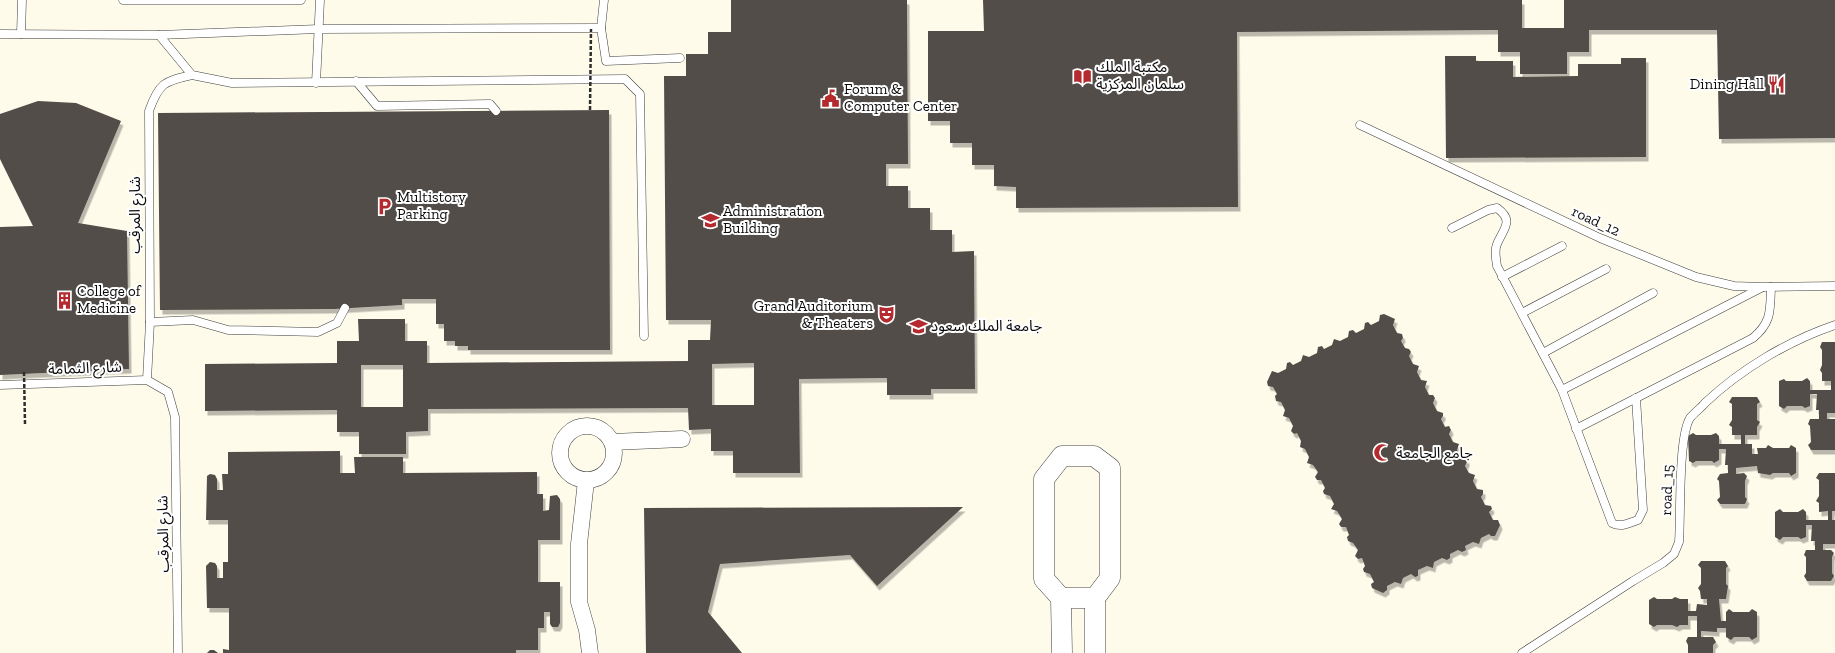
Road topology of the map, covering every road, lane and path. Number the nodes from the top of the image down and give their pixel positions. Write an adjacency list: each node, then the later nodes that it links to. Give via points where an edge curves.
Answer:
1 (22, 0): 11 (lane)
2 (123, 0): 3 (lane)
3 (259, 0): 4 (lane)
4 (301, 0)
5 (320, 0): 8 (lane)
6 (604, 0): 7 (lane)
7 (601, 28): 9 (lane); 13 (lane, via 606,61)
8 (319, 29): 9 (lane); 12 (lane); 16 (lane)
9 (591, 29): 17 (path, bridge)
10 (0, 34): 11 (lane)
11 (22, 34): 12 (lane)
12 (159, 35): 14 (lane)
13 (680, 58)
14 (192, 75): 16 (lane, via 232,83); 30 (lane, شارع المرقب, via 169,80 156,92 149,111)
15 (356, 81): 16 (lane); 18 (lane, via 378,106 490,104); 32 (lane, via 625,79 640,94)
16 (316, 83)
17 (590, 110)
18 (496, 111)
19 (1360, 125): 25 (lane, road_12, via 1642,257 1713,282)
20 (1452, 228): 23 (lane, via 1488,210 1497,208 1504,213 1507,219 1506,227 1497,244 1495,255)
21 (1562, 246): 23 (lane)
22 (1606, 270): 29 (lane)
23 (1502, 277): 29 (lane)
24 (1835, 286): 26 (lane, road_12)
25 (1762, 287): 26 (lane, road_12); 37 (lane)
26 (1771, 287): 38 (lane, via 1769,314 1763,329 1753,338)
27 (1653, 293): 33 (lane)
28 (345, 308): 30 (lane, via 338,323 318,332 228,330 193,320)
29 (1522, 313): 33 (lane)
30 (150, 322): 35 (lane, شارع المرقب)
31 (1835, 325): 50 (lane, road_15, via 1816,332 1757,363 1721,388 1690,419 1683,443 1679,542 1674,554 1664,563)
32 (644, 336)
33 (1543, 353): 37 (lane)
34 (24, 372): 39 (path, bridge)
35 (146, 380): 36 (lane, شارع الثمامة); 46 (lane, شارع المرقب, via 168,392 175,417)
36 (0, 385)
37 (1562, 390): 40 (lane)
38 (1636, 398): 40 (lane); 40 (lane, via 1643,510 1638,520 1622,526 1612,523)
39 (25, 424)
40 (1576, 429)
41 (682, 439): 42 (street)
42 (612, 442): 43 (street, via 614,456 610,469 603,476); 43 (street, via 600,428 590,426 574,429 567,434 560,450 560,459 569,474)
43 (586, 481): 47 (street, via 579,544 579,602)
44 (1061, 598): 45 (street); 45 (street, via 1044,579 1044,479 1062,456 1079,455 1094,456 1110,468 1110,578); 48 (street)
45 (1095, 598): 49 (street)
46 (178, 653)
47 (590, 653)
48 (1062, 653)
49 (1095, 653)
50 (1522, 653)

